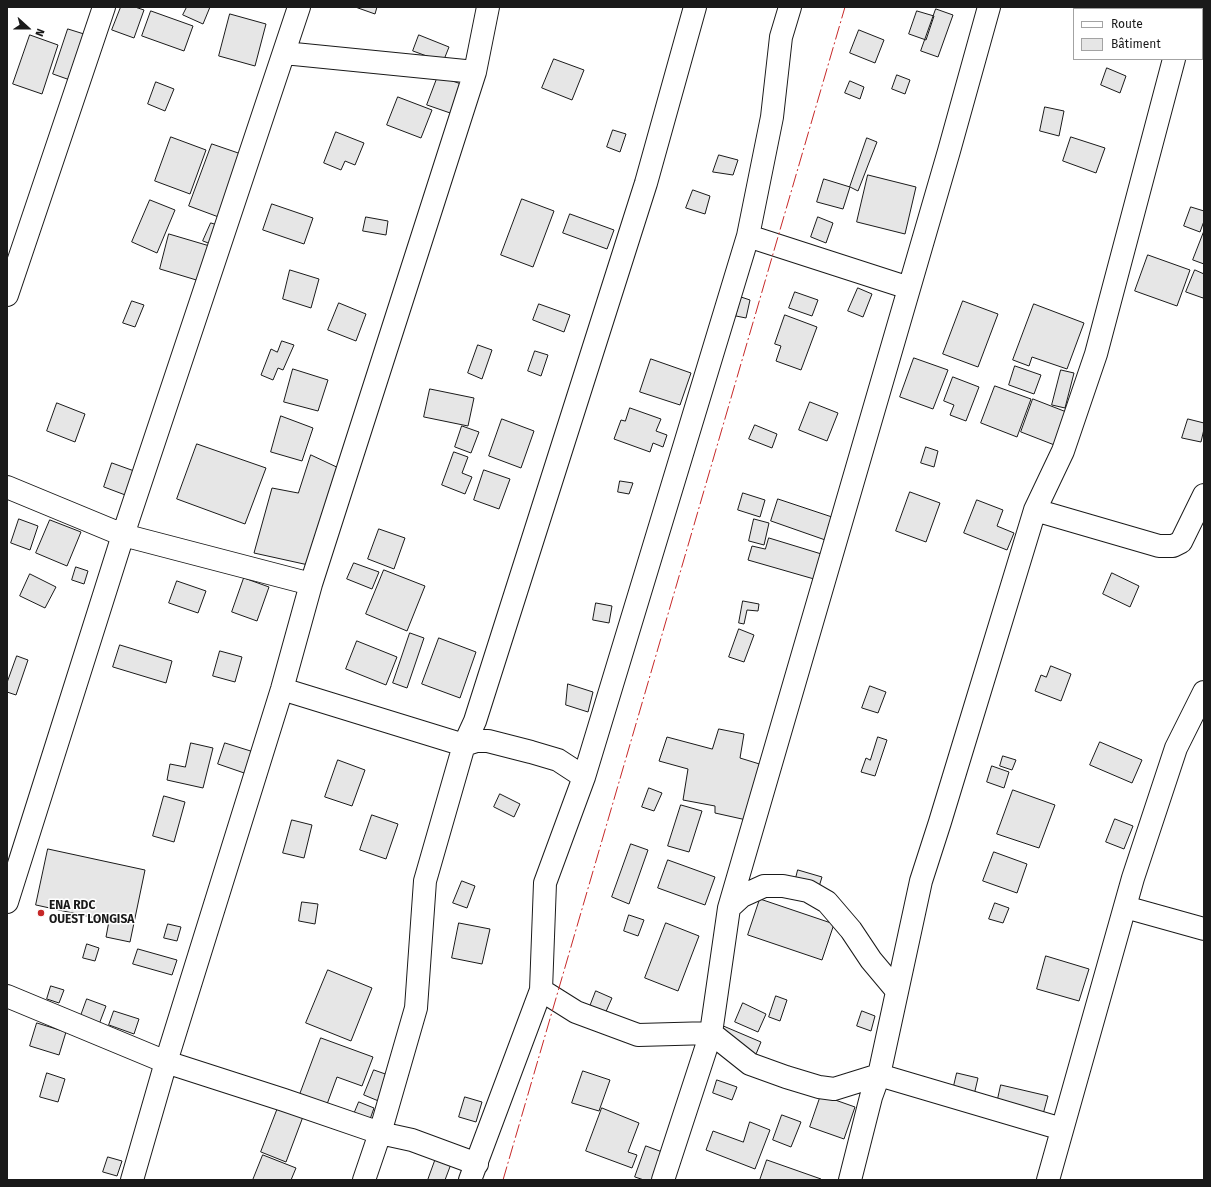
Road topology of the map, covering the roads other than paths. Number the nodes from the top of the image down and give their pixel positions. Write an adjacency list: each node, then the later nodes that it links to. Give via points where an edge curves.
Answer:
1 (104, 7): 12 (street)
2 (299, 7): 7 (street)
3 (488, 7): 9 (street)
4 (695, 7): 20 (street, via 646,182 476,721)
5 (790, 7): 10 (street, via 781,37 772,117)
6 (989, 7): 11 (street)
7 (284, 53): 9 (street); 16 (street)
8 (1174, 60): 15 (street, via 1096,354 1063,451)
9 (475, 72): 17 (street)
10 (748, 236): 11 (street); 21 (street)
11 (909, 288): 24 (street)
12 (7, 295)
13 (7, 486): 16 (street)
14 (1204, 495): 15 (street, via 1181,542 1173,546 1160,546)
15 (1035, 510): 27 (street, via 921,882)
16 (123, 535): 17 (street); 22 (street)
17 (311, 584): 18 (street)
18 (282, 689): 20 (street); 30 (street)
19 (1204, 692): 23 (street, via 1176,748)
20 (464, 745): 21 (street, via 476,740 488,741 531,752 558,760); 33 (street, via 425,881 416,1008)
21 (584, 777): 26 (street, via 545,883)
22 (7, 902)
23 (1125, 907): 25 (street); 32 (street)
24 (729, 908): 27 (street, via 742,896 764,886 783,886 808,891 827,902); 29 (street)
25 (1204, 929)
26 (541, 990): 29 (street, via 576,1012 638,1035); 34 (street)
27 (897, 991): 31 (street)
28 (7, 996): 30 (street)
29 (711, 1033): 31 (street, via 750,1064 819,1087 834,1089); 37 (street)
30 (166, 1062): 33 (street); 35 (street)
31 (879, 1075): 32 (street); 38 (street)
32 (1062, 1129): 39 (street)
33 (380, 1133): 34 (street, via 412,1140); 36 (street)
34 (474, 1172)
35 (132, 1180)
36 (364, 1180)
37 (663, 1180)
38 (850, 1180)
39 (1048, 1180)

